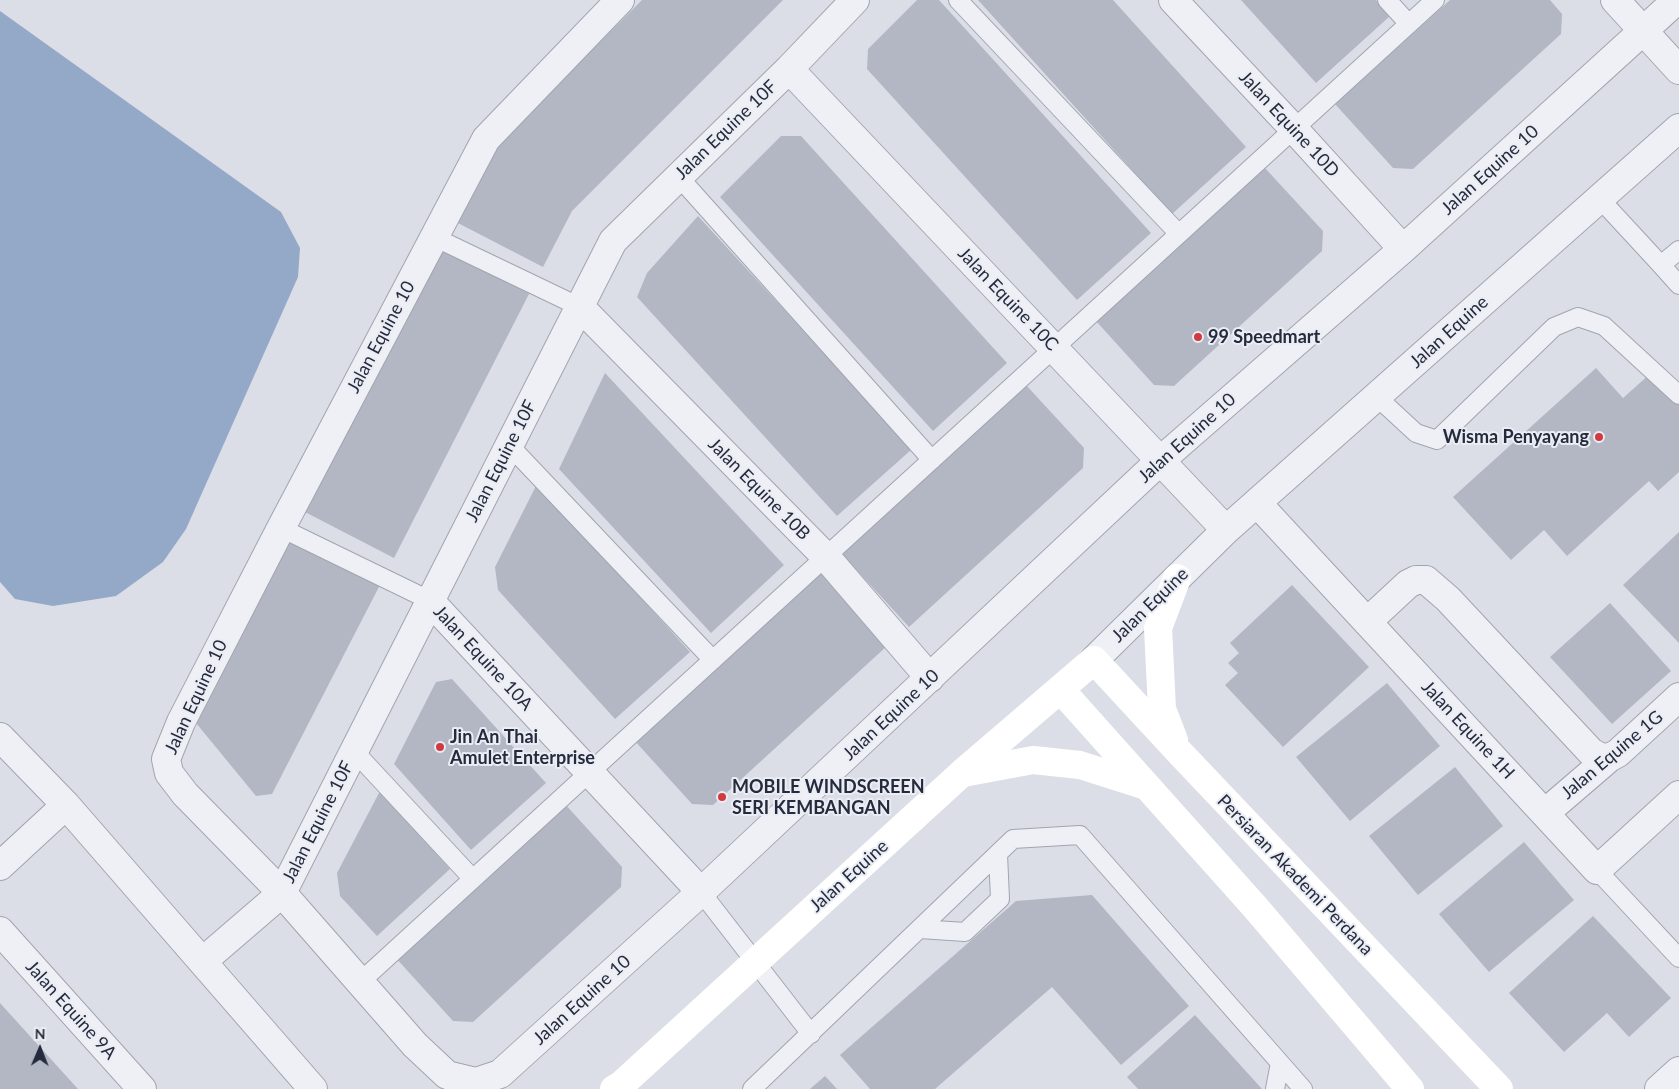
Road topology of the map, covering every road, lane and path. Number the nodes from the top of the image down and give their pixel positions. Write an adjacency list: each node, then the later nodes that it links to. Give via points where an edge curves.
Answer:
1 (620, 0): 18 (street, Jalan Equine 10, via 486,139)
2 (855, 0): 11 (street, Jalan Equine 10F)
3 (958, 0): 17 (lane)
4 (1173, 0): 14 (street, Jalan Equine 10D)
5 (1387, 0): 9 (lane)
6 (1435, 0): 9 (lane)
7 (1615, 0): 10 (street)
8 (1677, 0): 10 (street, Jalan Equine 10)
9 (1409, 24): 14 (lane)
10 (1643, 30): 12 (street); 19 (street, Jalan Equine 10)
11 (790, 69): 15 (street, Jalan Equine 10F); 24 (street, Jalan Equine 10C)
12 (1679, 70)
13 (1679, 128): 16 (street, Jalan Equine)
14 (1294, 129): 17 (lane); 19 (street, Jalan Equine 10D)
15 (678, 176): 23 (street, Jalan Equine 10F, via 613,241); 28 (lane)
16 (1600, 199): 21 (lane); 26 (street, Jalan Equine)
17 (1179, 234): 24 (lane)
18 (434, 237): 23 (lane); 31 (street, Jalan Equine 10)
19 (1403, 249): 29 (street, Jalan Equine 10)
20 (1679, 250): 21 (lane)
21 (1662, 265): 22 (lane)
22 (1679, 285)
23 (580, 307): 27 (street, Jalan Equine 10F); 33 (street, Jalan Equine 10B)
24 (1054, 348): 28 (lane); 29 (street, Jalan Equine 10C)
25 (1679, 395): 26 (lane, via 1604,326 1578,317 1554,327 1437,440 1416,433)
26 (1377, 397): 30 (street, Jalan Equine)
27 (509, 446): 35 (street, Jalan Equine 10F); 37 (lane)
28 (932, 460): 33 (lane)
29 (1161, 460): 32 (street, Jalan Equine 10C); 39 (street, Jalan Equine 10)
30 (1257, 503): 32 (street, Jalan Equine); 36 (street, Jalan Equine 1H)
31 (282, 528): 35 (lane); 57 (street, Jalan Equine 10, via 181,722 166,760 169,773 185,794)
32 (1226, 530): 34 (street, Jalan Equine)
33 (826, 557): 37 (lane); 39 (street, Jalan Equine 10B)
34 (1177, 578): 38 (street, Jalan Equine); 44 (street, via 1158,628 1158,666 1162,709)
35 (429, 600): 43 (street, Jalan Equine 10F); 46 (street, Jalan Equine 10A)
36 (1368, 622): 45 (street, via 1408,584 1426,580 1448,599 1592,752); 51 (street, Jalan Equine 1H)
37 (714, 660): 46 (lane)
38 (1094, 660): 40 (street, Jalan Equine); 44 (street, Persiaran Akademi Perdana)
39 (930, 678): 56 (street, Jalan Equine 10)
40 (1060, 689): 47 (street, Jalan Equine); 48 (street)
41 (1679, 698): 45 (street, Jalan Equine 1G)
42 (0, 736): 50 (street)
43 (354, 751): 55 (lane); 57 (street, Jalan Equine 10F)
44 (1180, 753): 74 (street, Persiaran Akademi Perdana)
45 (1609, 758): 51 (street, Jalan Equine 1G)
46 (589, 773): 55 (lane); 56 (street, Jalan Equine 10A)
47 (961, 774): 48 (street, via 1033,760 1080,764); 62 (street, Jalan Equine)
48 (1144, 785): 73 (street)
49 (1679, 795): 54 (street)
50 (66, 805): 53 (street); 61 (street)
51 (1544, 813): 54 (street, Jalan Equine 1H)
52 (998, 854): 58 (lane); 58 (lane, via 1000,899 965,932); 65 (lane, via 1013,839 1080,834)
53 (0, 866)
54 (1597, 870): 60 (lane, Jalan Equine 1H)
55 (473, 880): 63 (lane)
56 (701, 892): 62 (lane); 63 (street, Jalan Equine 10, via 500,1074 476,1082 447,1075 415,1046)
57 (282, 893): 61 (street, Jalan Equine 10F); 63 (street, Jalan Equine 10)
58 (920, 929): 64 (lane)
59 (0, 931): 68 (street, Jalan Equine 9A)
60 (1679, 958)
61 (203, 961): 69 (street)
62 (755, 961): 64 (lane); 67 (street, Jalan Equine)
63 (359, 983)
64 (811, 1034): 70 (lane)
65 (1280, 1063): 71 (lane); 72 (lane)
66 (1679, 1071): 75 (street)
67 (618, 1087)
68 (142, 1089)
69 (313, 1089)
70 (752, 1089)
71 (1275, 1089)
72 (1303, 1089)
73 (1410, 1089)
74 (1499, 1089)
75 (1659, 1089)

